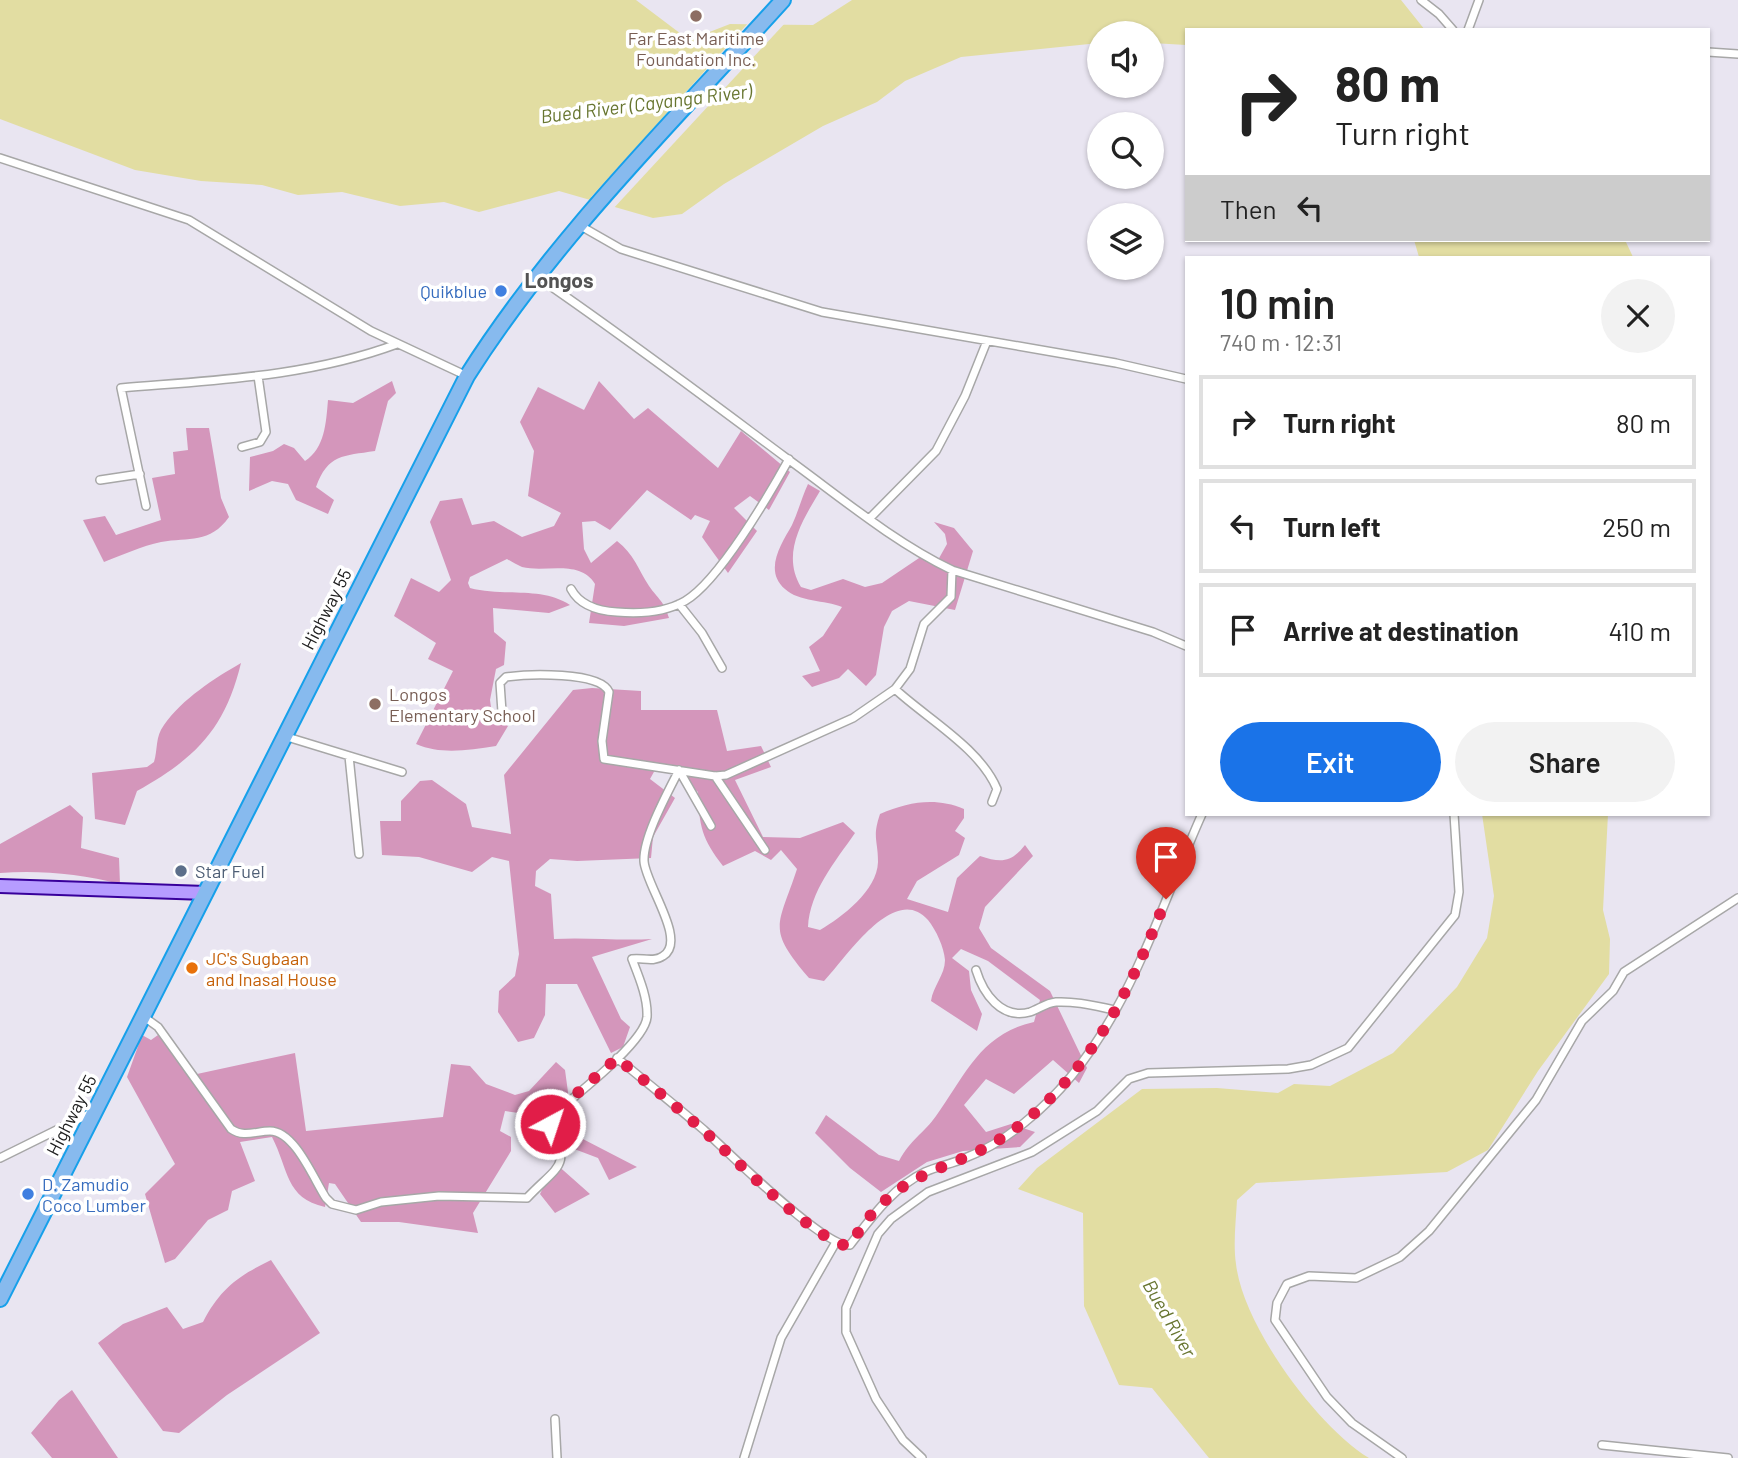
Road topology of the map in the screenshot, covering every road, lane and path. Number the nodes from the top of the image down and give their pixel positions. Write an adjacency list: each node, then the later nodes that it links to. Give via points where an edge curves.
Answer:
1 (1421, 0): 4 (street)
2 (1479, 0): 5 (street)
3 (779, 5): 9 (highway, Highway 55)
4 (1451, 28)
5 (1469, 28)
6 (1710, 52): 7 (street)
7 (1738, 54)
8 (0, 158): 12 (street, via 189,220)
9 (578, 225): 10 (highway, Highway 55); 11 (street, via 621,249 770,298 822,312)
10 (536, 276): 14 (highway, Highway 55); 17 (street)
11 (987, 341): 15 (street); 21 (street, via 936,451)
12 (397, 344): 13 (street, via 335,363); 14 (street)
13 (258, 376): 16 (street, via 266,432 260,442); 18 (street, via 121,388)
14 (467, 376): 29 (highway, Highway 55)
15 (1185, 379)
16 (242, 447)
17 (789, 459): 21 (street); 24 (street, via 748,527 704,585)
18 (140, 474): 19 (street); 20 (street)
19 (100, 480)
20 (146, 506)
21 (870, 518): 22 (street)
22 (952, 570): 25 (street); 27 (street, via 951,597 924,624 910,669)
23 (571, 589): 24 (street, via 582,603 605,611 654,612)
24 (679, 604): 26 (street)
25 (1185, 646)
26 (722, 668)
27 (895, 689): 33 (street, via 853,718 739,770); 34 (street, via 929,714 979,764 998,789)
28 (502, 712): 31 (street, via 500,683 506,677 549,674 598,682 610,692 602,741 604,759)
29 (283, 736): 30 (street); 41 (highway, Highway 55)
30 (349, 756): 32 (street); 39 (street)
31 (679, 770): 33 (street); 37 (street); 46 (street, via 644,861 671,944 663,957 633,958 647,1020 633,1044)
32 (402, 772)
33 (715, 776): 38 (street)
34 (992, 802)
35 (1201, 816): 44 (street)
36 (1454, 816): 55 (street, via 1459,892 1455,915 1348,1048 1311,1065 1289,1069 1148,1073 1129,1079 1097,1111 1047,1143 1016,1161 928,1192 878,1234 846,1308 846,1332 876,1399 903,1440)
37 (710, 826)
38 (765, 850)
39 (359, 854)
40 (0, 886): 41 (main road)
41 (206, 893): 45 (highway, Highway 55)
42 (1738, 898): 56 (street, via 1624,972 1613,990 1581,1021 1536,1100 1510,1134 1429,1231 1400,1257 1356,1278 1309,1276 1287,1284 1275,1320 1310,1374 1352,1423)
43 (976, 970): 44 (street, via 989,998 1007,1010 1025,1013 1048,1003 1067,1002)
44 (1115, 1010): 49 (street, via 1074,1075 1024,1123 966,1158 926,1172 897,1190 865,1221 850,1245)
45 (151, 1022): 46 (street, via 231,1129 242,1134 269,1131 282,1135 297,1150 326,1198 356,1210 381,1202 439,1196 527,1198 562,1161 562,1148 550,1124 555,1113); 47 (highway, Highway 55)
46 (617, 1058): 49 (street, via 773,1194)
47 (94, 1112): 48 (street); 50 (highway, Highway 55)
48 (0, 1157)
49 (836, 1242): 54 (street, via 781,1338)
50 (0, 1299)
51 (555, 1419): 53 (street)
52 (1602, 1445): 57 (street)
53 (557, 1458)
54 (744, 1458)
55 (922, 1458)
56 (1402, 1458)
57 (1728, 1458)

